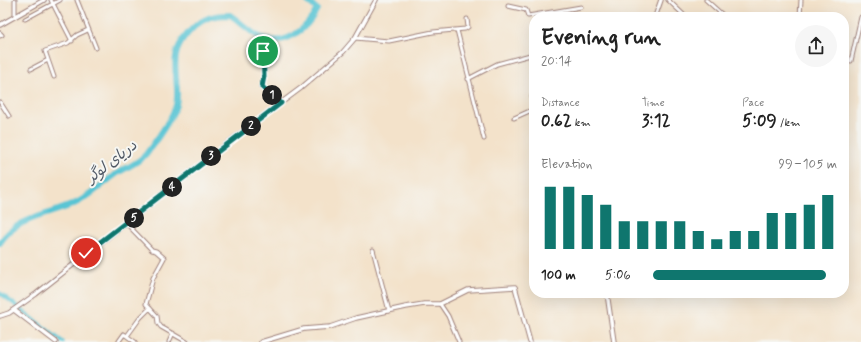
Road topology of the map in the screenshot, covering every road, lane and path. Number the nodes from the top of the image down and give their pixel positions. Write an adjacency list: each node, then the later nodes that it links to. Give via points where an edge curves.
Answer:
1 (15, 0): 19 (street)
2 (44, 0): 19 (street)
3 (60, 0): 10 (street)
4 (77, 0): 25 (street)
5 (376, 0): 29 (street)
6 (661, 0): 15 (street)
7 (668, 0): 16 (street)
8 (706, 0): 17 (street)
9 (801, 0): 18 (street)
10 (52, 2): 23 (street); 30 (street)
11 (508, 6): 20 (street, via 526,10)
12 (581, 7): 13 (street)
13 (561, 11): 14 (street)
14 (554, 12)
15 (657, 12)
16 (681, 12)
17 (719, 12)
18 (800, 12)
19 (15, 16): 24 (street)
20 (529, 16)
21 (861, 17): 35 (street)
22 (468, 19): 26 (street, via 468,27)
23 (25, 20)
24 (0, 25)
25 (88, 30): 30 (street, via 77,35); 31 (street)
26 (457, 30): 29 (street, via 389,41); 38 (street)
27 (0, 32): 28 (street)
28 (0, 36)
29 (355, 38): 40 (street, via 343,52)
30 (72, 41): 34 (street, via 45,51)
31 (96, 48)
32 (263, 51): 40 (street, via 262,87)
33 (529, 55): 38 (street, via 497,64)
34 (48, 60): 36 (street); 37 (street)
35 (851, 61)
36 (30, 69)
37 (54, 77)
38 (468, 79): 44 (street)
39 (0, 102): 42 (street)
40 (281, 103): 45 (street)
41 (529, 112): 43 (street)
42 (9, 116)
43 (514, 118)
44 (484, 139)
45 (126, 223): 49 (street, via 152,250 164,258 149,289 146,304); 50 (street)
46 (373, 250): 51 (street)
47 (608, 298): 63 (street)
48 (440, 304): 51 (street, via 424,304); 61 (street, via 448,316); 62 (street, via 468,290 515,287)
49 (150, 308): 53 (street, via 157,316 158,323); 54 (street)
50 (15, 309): 52 (street); 56 (street)
51 (389, 311): 60 (street, via 330,327 304,329)
52 (0, 316)
53 (174, 333): 58 (street); 59 (street)
54 (127, 336): 55 (street, via 124,334); 57 (street)
55 (120, 341)
56 (56, 342)
57 (135, 342)
58 (169, 342)
59 (187, 342)
60 (261, 342)
61 (458, 342)
62 (530, 342)
63 (614, 342)

